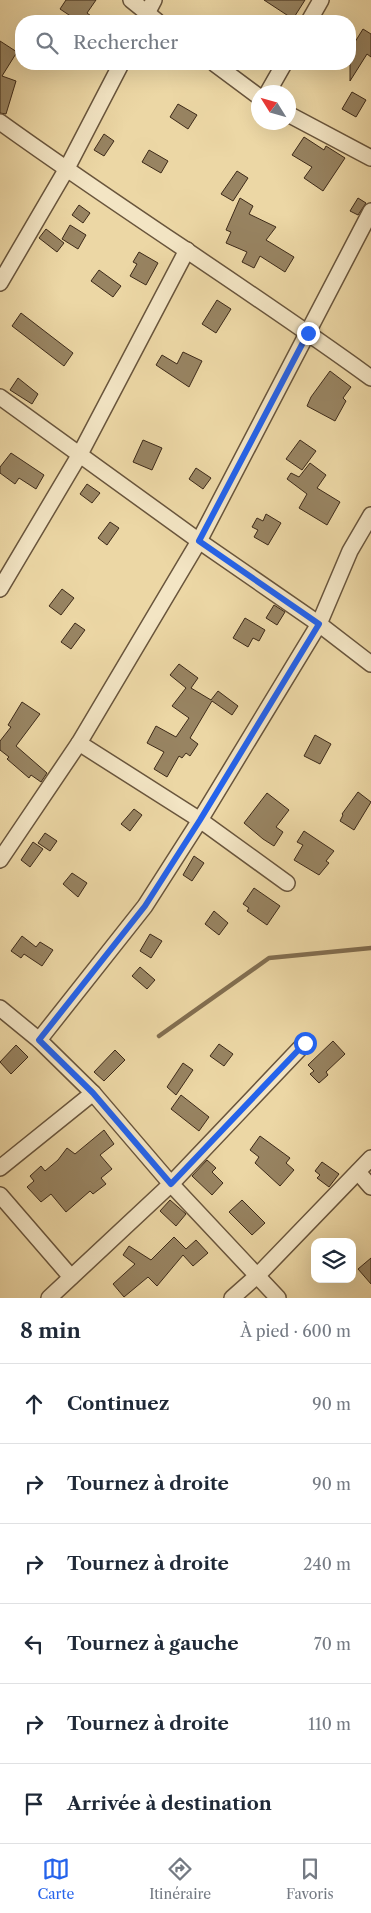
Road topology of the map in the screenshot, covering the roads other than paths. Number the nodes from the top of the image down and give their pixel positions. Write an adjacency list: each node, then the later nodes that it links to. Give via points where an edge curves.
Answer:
1 (131, 0): 4 (street)
2 (154, 0): 5 (street)
3 (321, 0): 6 (street)
4 (145, 15)
5 (150, 15)
6 (312, 15)
7 (118, 70): 15 (street)
8 (222, 70): 11 (street)
9 (281, 70): 10 (street)
10 (272, 85)
11 (251, 91)
12 (296, 118): 14 (street)
13 (0, 122): 15 (street)
14 (371, 158)
15 (66, 170): 17 (street); 18 (street)
16 (371, 211): 19 (street)
17 (187, 250): 19 (street); 22 (street)
18 (0, 283)
19 (308, 333): 20 (street); 24 (street)
20 (371, 378)
21 (0, 397): 22 (street)
22 (80, 454): 24 (street); 25 (street)
23 (371, 515): 26 (street, via 350,551)
24 (199, 541): 26 (street); 28 (street)
25 (0, 589)
26 (319, 624): 27 (street); 29 (street)
27 (371, 664)
28 (79, 743): 29 (street); 30 (street)
29 (200, 820): 31 (street); 33 (street, via 145,906)
30 (0, 860)
31 (287, 883)
32 (0, 1008): 33 (street)
33 (39, 1040): 35 (street)
34 (305, 1043): 39 (street)
35 (93, 1093): 37 (street); 39 (street)
36 (371, 1158): 38 (street)
37 (0, 1168)
38 (358, 1172): 40 (street); 42 (street)
39 (171, 1184): 42 (street); 43 (street)
40 (371, 1187)
41 (0, 1195): 43 (street)
42 (258, 1275): 45 (street); 46 (street)
43 (71, 1277): 44 (street)
44 (49, 1298)
45 (232, 1298)
46 (278, 1298)

